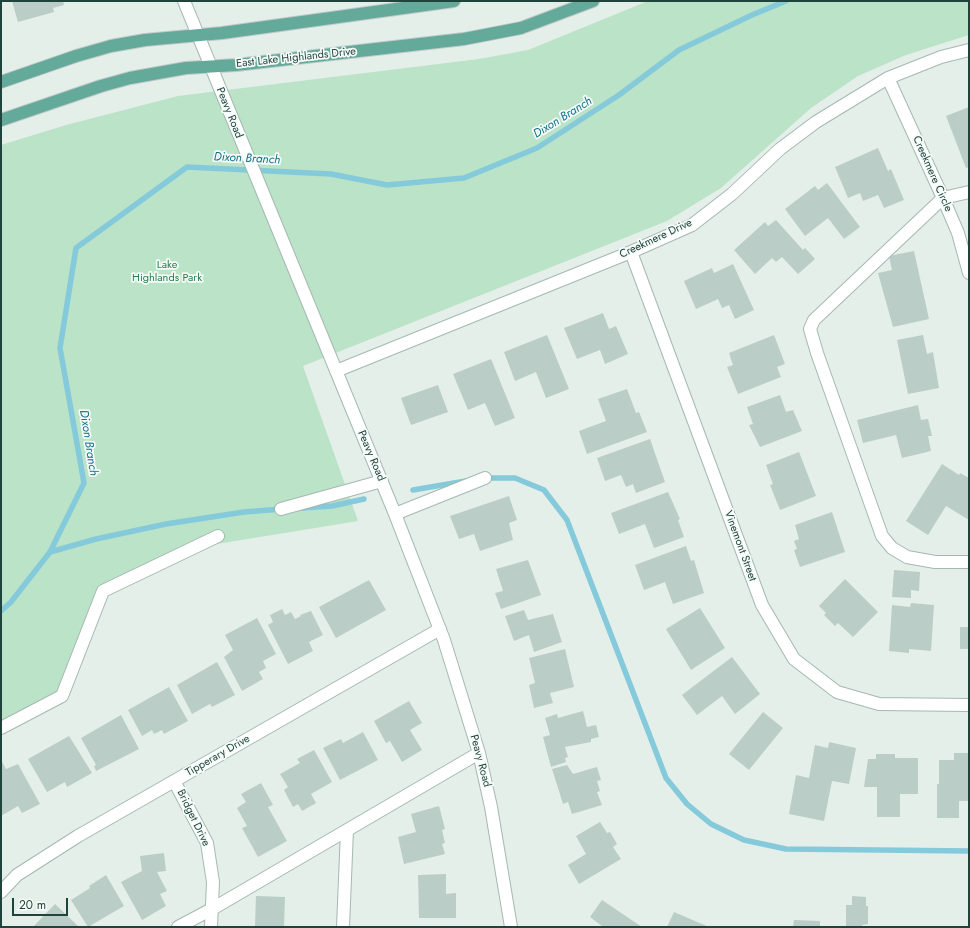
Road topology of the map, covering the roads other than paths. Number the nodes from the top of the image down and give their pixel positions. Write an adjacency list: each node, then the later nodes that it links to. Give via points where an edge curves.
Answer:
1 (184, 1): 4 (street, Peavy Road)
2 (454, 1): 4 (main road)
3 (593, 1): 6 (main road, East Lake Highlands Drive, via 521,28 464,39)
4 (199, 35): 6 (street, Peavy Road); 8 (main road, via 111,46)
5 (969, 50): 7 (street, Creekmere Drive, via 940,57)
6 (211, 67): 9 (main road, East Lake Highlands Drive, via 186,68 130,78); 14 (street, Peavy Road)
7 (888, 78): 11 (street, Creekmere Circle); 12 (street, Creekmere Drive, via 816,122 780,149 732,194 692,225)
8 (1, 82)
9 (1, 120)
10 (969, 192): 11 (street)
11 (943, 198): 13 (street, Creekmere Circle, via 958,233); 20 (street, via 814,320 810,329 882,536 892,548 907,557 935,562)
12 (631, 252): 14 (street, Creekmere Drive); 22 (street, Vinemont Street, via 762,605 794,659 837,692 879,704)
13 (969, 272)
14 (336, 371): 16 (street, Peavy Road)
15 (485, 478): 18 (street)
16 (382, 481): 17 (street); 18 (street, Peavy Road)
17 (281, 509)
18 (395, 514): 21 (street, Peavy Road)
19 (218, 536): 23 (street, via 103,591 62,696)
20 (969, 562)
21 (440, 629): 24 (street, Peavy Road); 25 (street, Tipperary Drive)
22 (969, 705)
23 (1, 728)
24 (479, 753): 26 (street); 32 (street, Peavy Road, via 491,807)
25 (174, 781): 27 (street, Tipperary Drive, via 78,836 17,876); 28 (street, Bridget Drive, via 208,843 213,882)
26 (347, 830): 28 (street); 31 (street)
27 (1, 892)
28 (212, 909): 29 (street); 30 (street, Bridget Drive)
29 (178, 927)
30 (211, 927)
31 (343, 927)
32 (511, 927)

